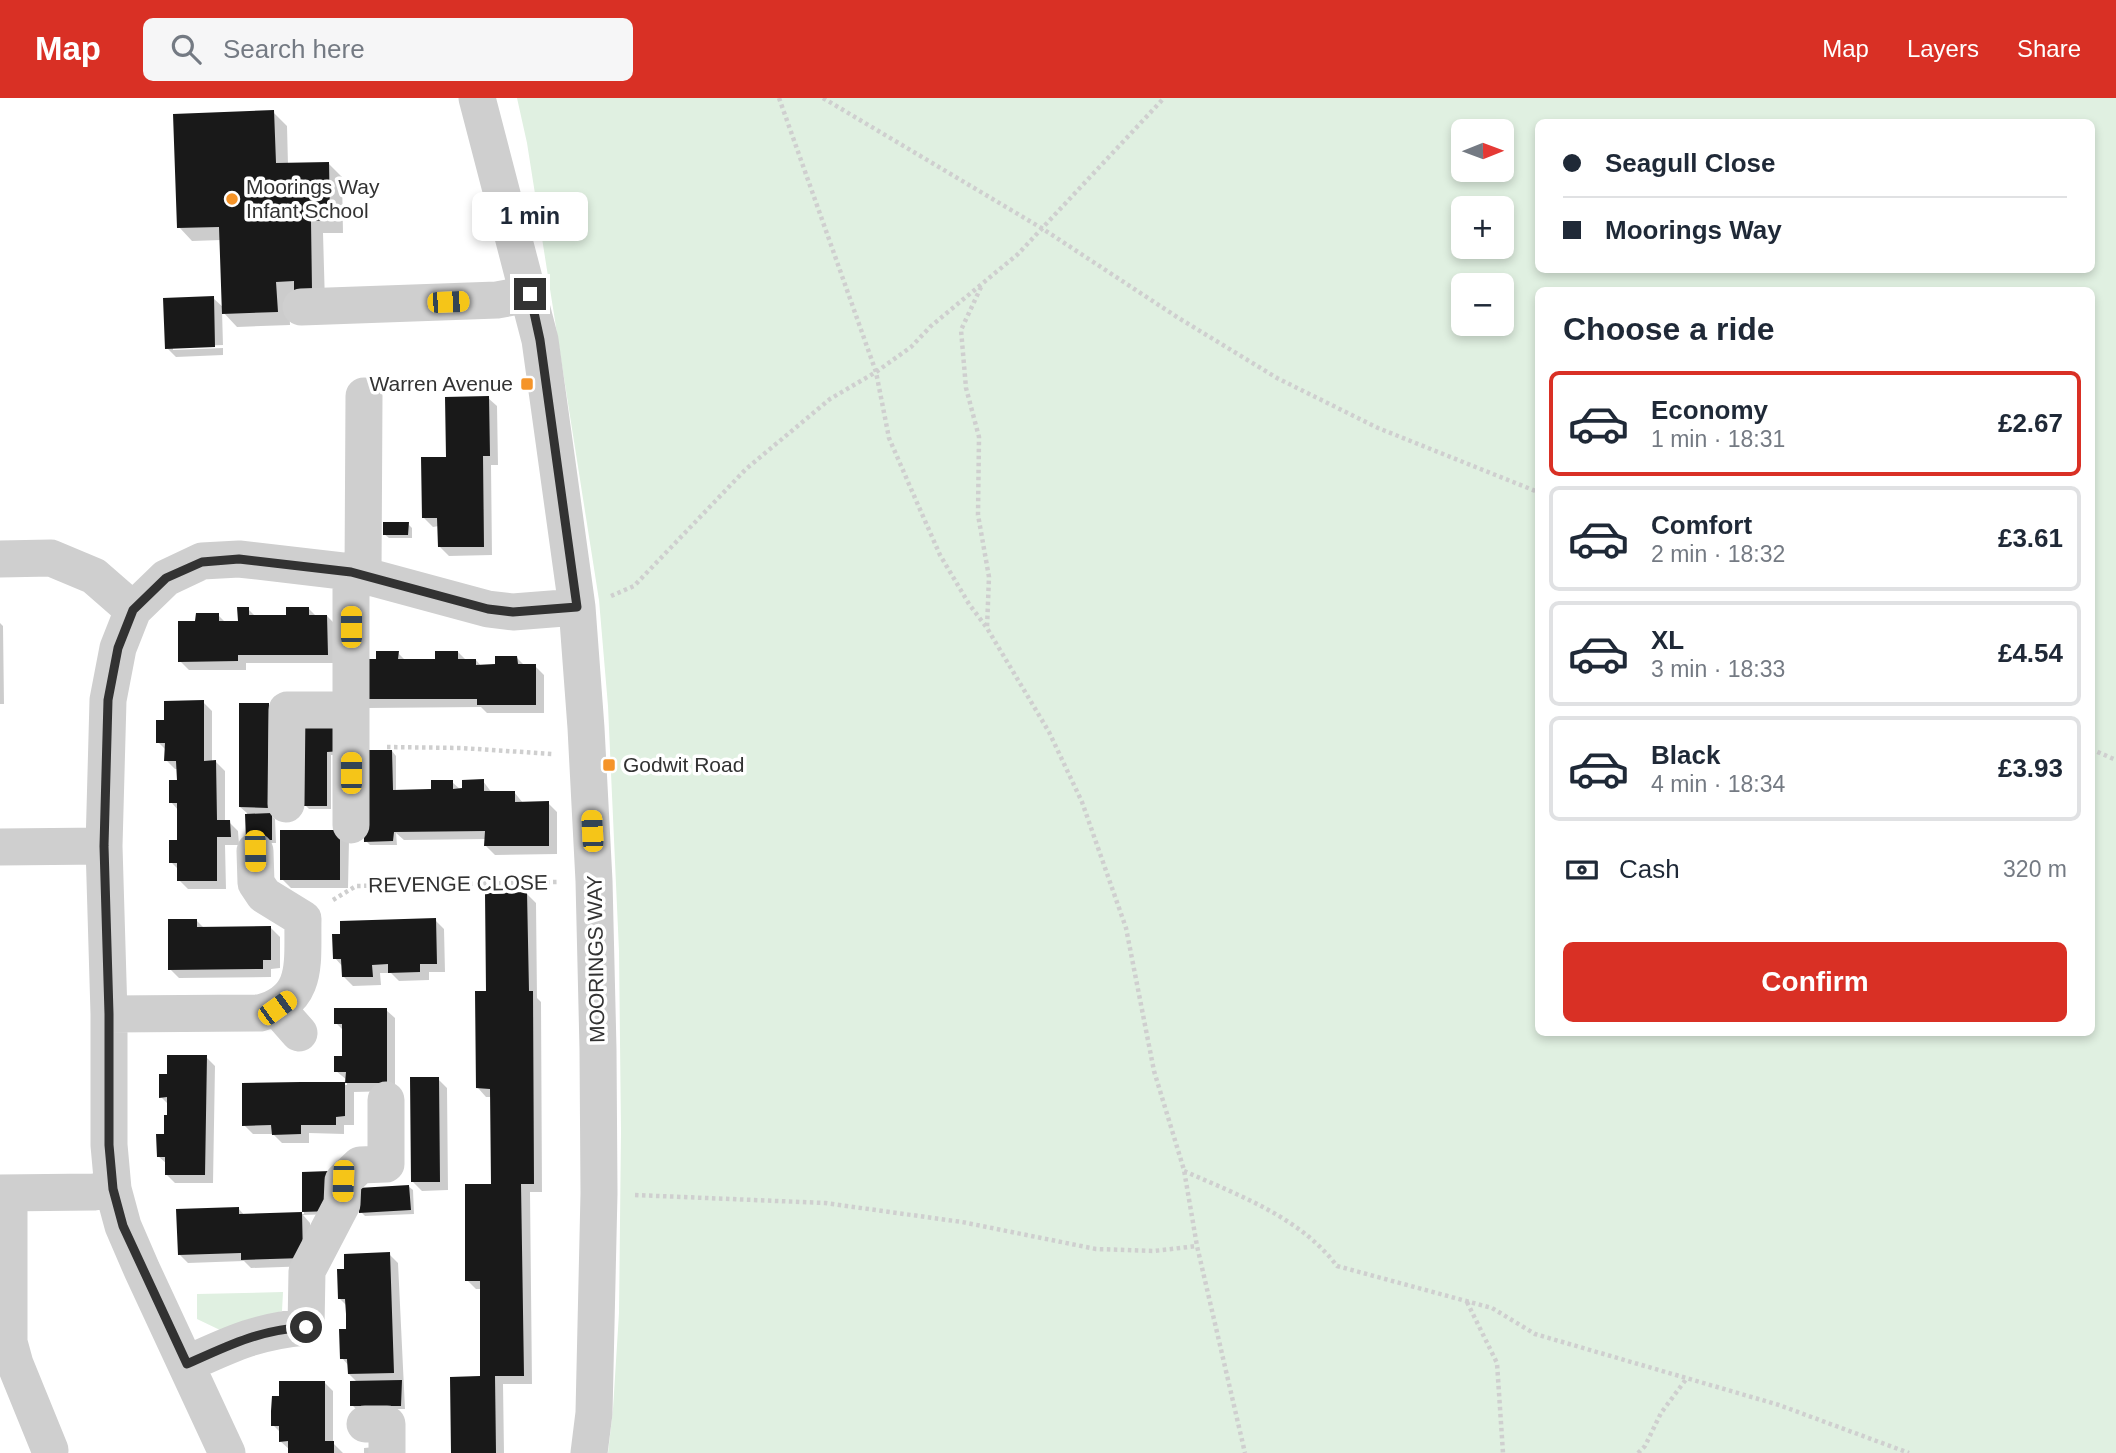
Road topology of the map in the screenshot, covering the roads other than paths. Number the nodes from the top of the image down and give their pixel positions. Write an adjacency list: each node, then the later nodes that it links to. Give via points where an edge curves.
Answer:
1 (477, 98): 2 (street, MOORINGS WAY)
2 (530, 294): 3 (street, via 497,300); 7 (street, MOORINGS WAY)
3 (301, 307)
4 (363, 397): 6 (street)
5 (0, 559): 8 (street, via 51,558 94,576)
6 (357, 574): 7 (street, via 488,609 513,612); 8 (street, via 239,559 202,562 166,578); 9 (street)
7 (577, 607): 24 (street, MOORINGS WAY, via 594,881 599,1193)
8 (133, 610): 12 (street, via 118,648 108,700)
9 (351, 710): 10 (street, via 287,710); 11 (street)
10 (286, 804)
11 (351, 825)
12 (104, 846): 13 (street); 15 (street)
13 (0, 847)
14 (255, 851): 15 (street, via 256,883 264,895 303,919 300,980 291,998 288,1021 260,1013)
15 (109, 1014): 17 (street)
16 (386, 1100): 19 (street, via 386,1164 360,1165 343,1181 342,1205 307,1271 306,1327 251,1336)
17 (113, 1189): 18 (street); 19 (street, via 123,1226)
18 (5, 1193): 21 (street, via 9,1342)
19 (187, 1364): 22 (street)
20 (365, 1424): 23 (street, via 387,1424)
21 (50, 1450)
22 (227, 1453)
23 (387, 1453)
24 (589, 1453)

